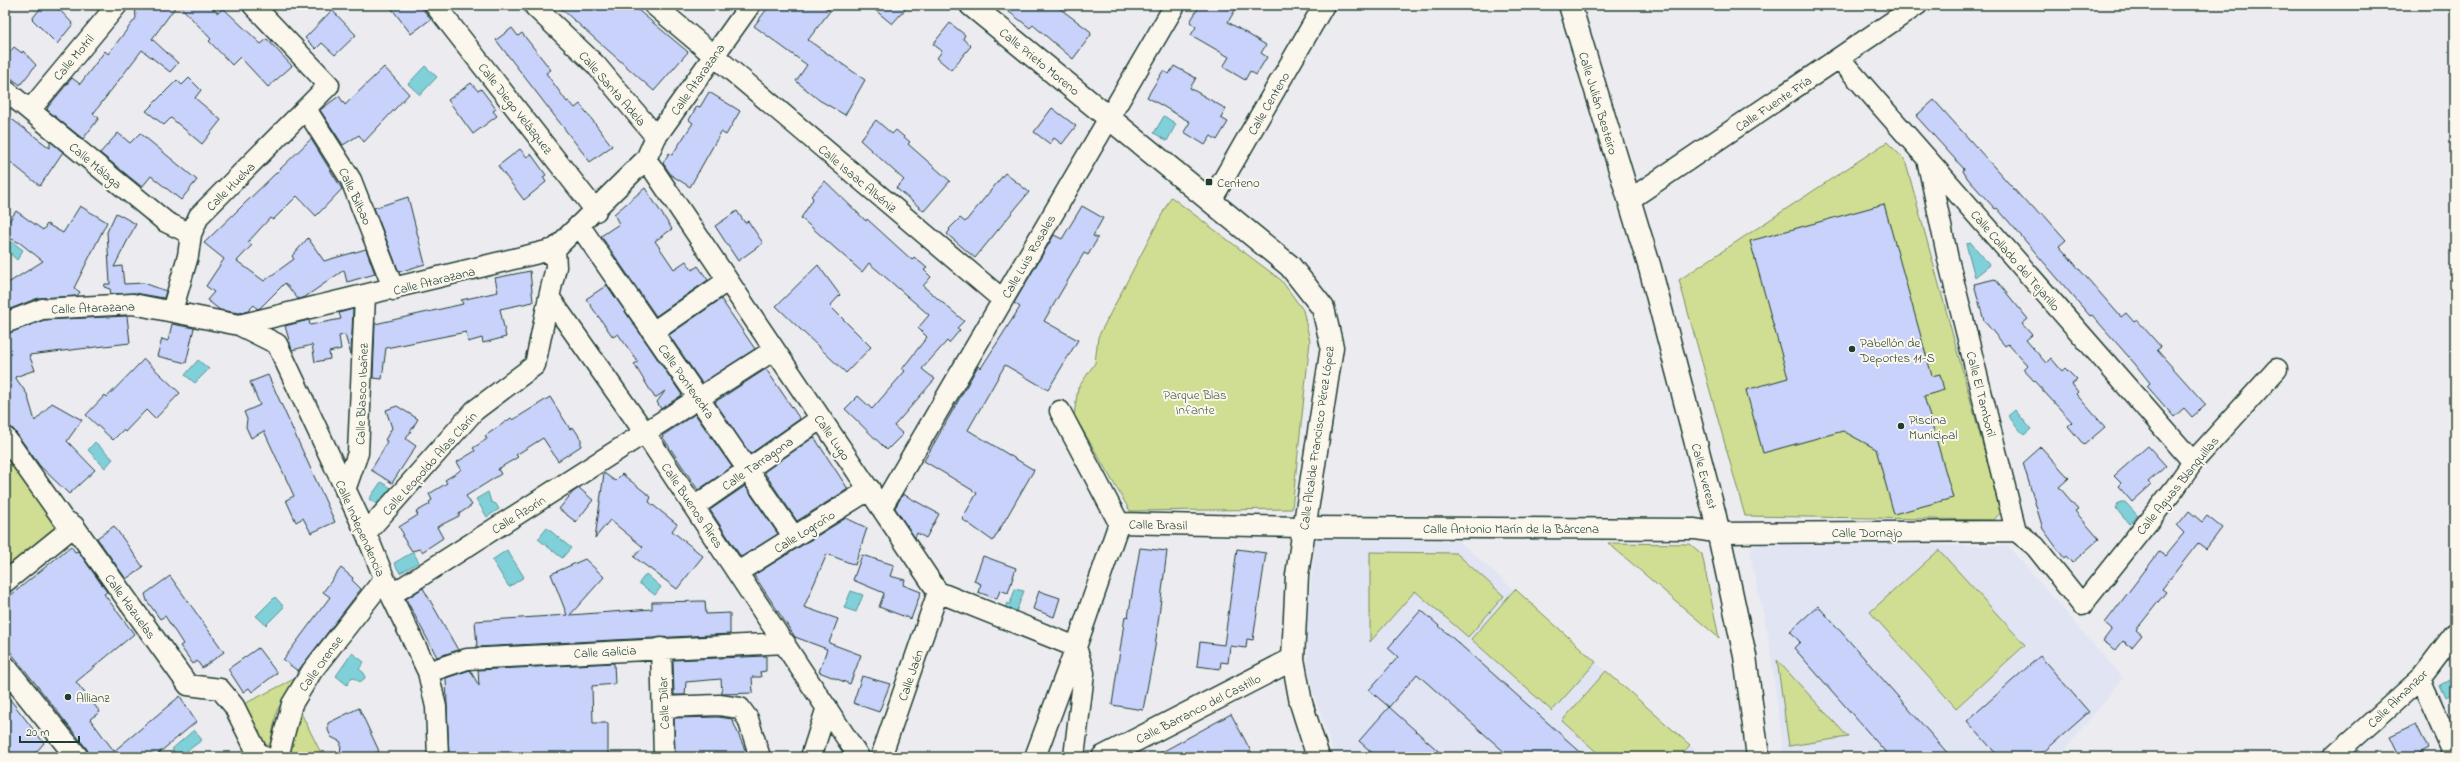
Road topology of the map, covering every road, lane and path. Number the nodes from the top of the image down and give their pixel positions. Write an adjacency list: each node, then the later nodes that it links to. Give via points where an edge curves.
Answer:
1 (117, 5): 16 (street, Calle Motril)
2 (253, 5): 15 (street, Calle Huelva, via 329,85)
3 (436, 5): 23 (street, Calle Diego Velázquez)
4 (654, 5): 12 (street, Calle Isaac Albéniz)
5 (750, 5): 12 (street, Calle Atarazana)
6 (972, 5): 17 (street, Calle Prieto Moreno)
7 (1175, 5): 17 (street, Calle Luis Rosales)
8 (1324, 5): 21 (street, Calle Centeno)
9 (1570, 5): 22 (street, Calle Julián Besteiro)
10 (1917, 5): 13 (street, Calle Fuente Fría)
11 (535, 7): 18 (street, Calle Santa Adela, via 596,65)
12 (714, 55): 18 (street, Calle Atarazana); 31 (street, Calle Isaac Albéniz)
13 (1839, 58): 20 (street, Calle Collado del Tejarillo); 22 (street, Calle Fuente Fría)
14 (5, 90): 16 (street, Calle Málaga)
15 (306, 109): 25 (street, Calle Huelva, via 199,216); 28 (street, Calle Bilbao, via 351,180)
16 (30, 110): 25 (street, Calle Málaga, via 166,222)
17 (1109, 118): 21 (street, Calle Alcalde Francisco Pérez López); 31 (street, Calle Luis Rosales)
18 (656, 137): 19 (street, Calle Atarazana)
19 (646, 159): 23 (street, Calle Atarazana); 27 (street, Calle Lugo)
20 (1927, 159): 43 (street, Calle Collado del Tejarillo); 52 (street, Calle El Tamboril, via 1948,259)
21 (1211, 200): 51 (street, Calle Alcalde Francisco Pérez López, via 1290,266 1323,308 1332,347)
22 (1629, 200): 54 (street, Calle Everest, via 1650,268)
23 (596, 210): 24 (street, Calle Atarazana)
24 (579, 225): 26 (street, Calle Atarazana); 35 (street, Calle Pontevedra)
25 (191, 234): 32 (street, Calle Huelva, via 188,256)
26 (555, 249): 28 (street, Calle Atarazana); 30 (street, via 556,267)
27 (728, 281): 35 (street); 36 (street, Calle Lugo)
28 (394, 290): 29 (street, Calle Atarazana)
29 (365, 296): 34 (street, Calle Atarazana); 45 (street, Calle Blasco Ibañez, via 358,453)
30 (549, 297): 41 (street, Calle Buenos Aires); 53 (street, Calle Leopoldo Alas Clarín, via 535,365 474,411)
31 (1003, 300): 48 (street, Calle Luis Rosales)
32 (172, 310): 33 (street, Calle Atarazana, via 133,304 42,309); 34 (street, Calle Atarazana)
33 (5, 323)
34 (239, 325): 45 (street, Calle Independencia, via 277,344)
35 (653, 332): 38 (street, Calle Pontevedra)
36 (774, 350): 38 (street, Calle Azorín); 40 (street, Calle Lugo)
37 (2277, 369): 43 (street, Calle Aguas Blanquillas)
38 (699, 399): 41 (street, Calle Azorín); 44 (street, Calle Pontevedra)
39 (1060, 411): 49 (street)
40 (820, 419): 44 (street, Calle Tarragona); 46 (street, Calle Lugo)
41 (646, 433): 47 (street, Calle Buenos Aires); 58 (street, Calle Azorín)
42 (5, 437): 50 (street, Calle Hazuelas, via 62,519)
43 (2193, 462): 52 (street, Calle Aguas Blanquillas, via 2082,605 2035,546)
44 (747, 469): 47 (street, Calle Tarragona); 55 (street, Calle Pontevedra)
45 (345, 490): 53 (street, Calle Independencia)
46 (870, 490): 48 (street, Calle Lugo); 55 (street, Calle Logroño)
47 (694, 507): 56 (street, Calle Buenos Aires)
48 (882, 507): 59 (street, Calle Lugo)
49 (1120, 523): 51 (street, Calle Brasil); 62 (street, Calle Brasil)
50 (74, 526): 57 (street); 71 (street, Calle Hazuelas, via 188,685 220,689 234,706 257,752)
51 (1303, 527): 54 (street, Calle Antonio Marín de la Bárcena, via 1695,529); 64 (street, Calle Alcalde Francisco Pérez López, via 1297,575)
52 (2016, 531): 54 (street, Calle Dornajo)
53 (366, 533): 58 (street, Calle Independencia)
54 (1719, 533): 83 (street, Calle Everest, via 1745,656)
55 (794, 537): 56 (street, Calle Logroño)
56 (738, 572): 61 (street, Calle Buenos Aires)
57 (5, 582)
58 (387, 587): 66 (street, Calle Independencia); 72 (street, Calle Orense, via 312,671 292,704)
59 (938, 592): 62 (street); 78 (street, Calle Jaén)
60 (2455, 633): 67 (street, Calle Almanzor)
61 (785, 643): 63 (street, Calle Galicia); 68 (street, Calle Buenos Aires)
62 (1076, 647): 79 (street, Calle Brasil); 80 (street, via 1084,673)
63 (661, 648): 66 (street, Calle Galicia, via 467,659); 69 (street, Calle Dílar)
64 (1293, 659): 81 (street, Calle Barranco del Castillo); 82 (street, Calle Alcalde Francisco Pérez López, via 1301,703)
65 (5, 667): 70 (street)
66 (428, 672): 73 (street, Calle Independencia, via 436,707)
67 (2420, 679): 84 (street, Calle Almanzor); 85 (street)
68 (827, 707): 76 (street); 77 (street, Calle Buenos Aires)
69 (663, 708): 74 (street, Calle Dílar); 75 (street, via 719,705 740,708 748,719)
70 (77, 757)
71 (264, 757)
72 (278, 757)
73 (438, 757)
74 (664, 757)
75 (760, 757)
76 (811, 757)
77 (859, 757)
78 (881, 757)
79 (1035, 757)
80 (1074, 757)
81 (1104, 757)
82 (1318, 757)
83 (1758, 757)
84 (2333, 757)
85 (2454, 757)

